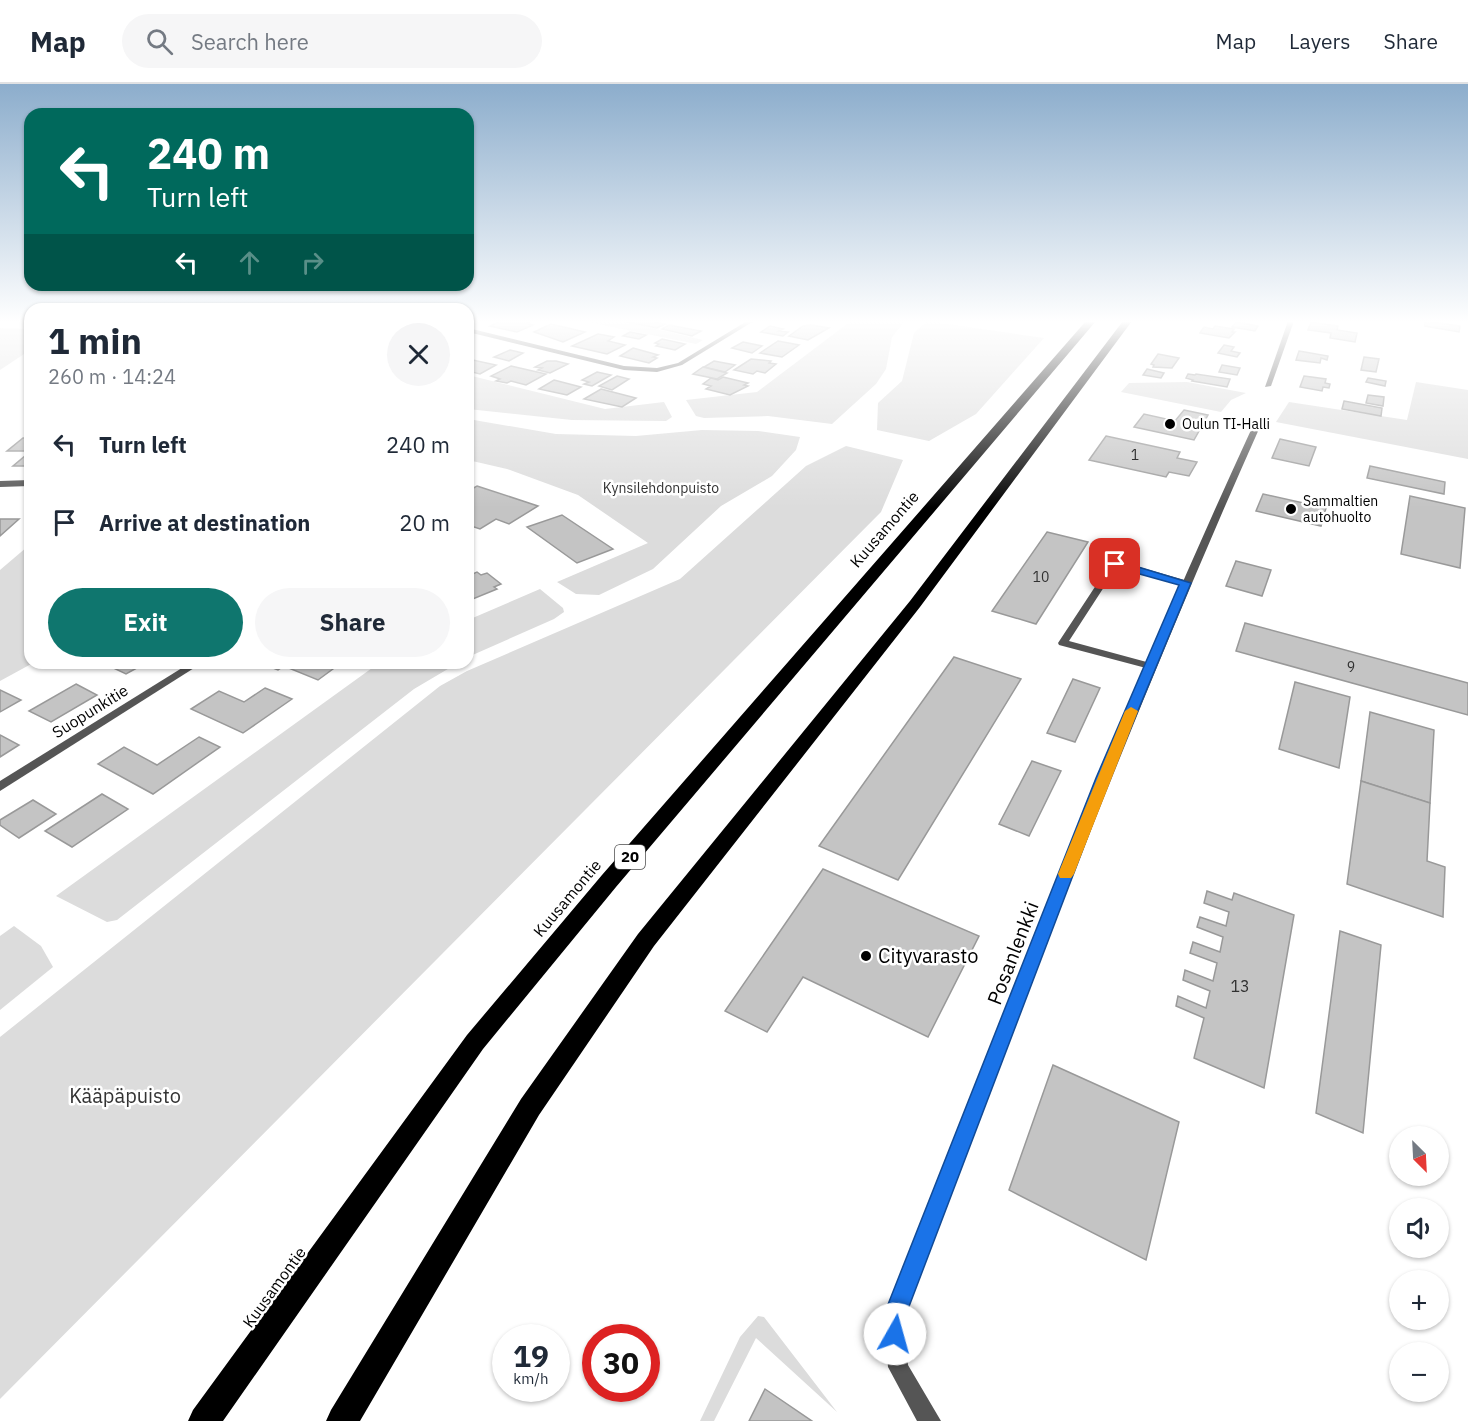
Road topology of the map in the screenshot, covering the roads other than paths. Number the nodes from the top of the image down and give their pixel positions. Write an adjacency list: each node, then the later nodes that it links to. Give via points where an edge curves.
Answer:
1 (1037, 383): 11 (highway, Kuusamontie / 20, via 475,1042)
2 (1080, 383): 12 (highway, via 915,604 646,940 530,1107)
3 (1245, 422): 6 (street, Posanlenkki, via 1255,429)
4 (24, 483): 5 (street)
5 (0, 484)
6 (1185, 583): 7 (street, Posanlenkki); 7 (street, via 1115,564 1063,643)
7 (1150, 666): 10 (street, Posanlenkki, via 894,1317 898,1367)
8 (187, 669): 9 (street, Suopunkitie)
9 (0, 787)
10 (924, 1413)
11 (204, 1421)
12 (342, 1421)

